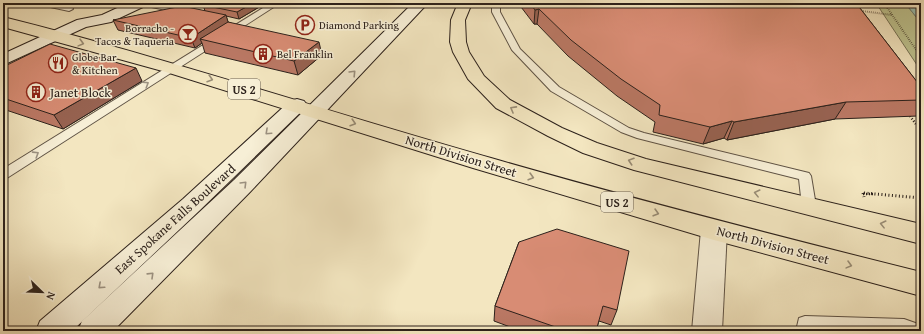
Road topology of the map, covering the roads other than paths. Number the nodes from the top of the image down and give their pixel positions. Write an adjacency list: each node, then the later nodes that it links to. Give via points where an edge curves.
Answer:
1 (11, 3): 10 (lane)
2 (44, 3): 11 (lane)
3 (114, 3): 15 (main road, via 94,13)
4 (140, 3): 15 (main road, via 106,19)
5 (145, 3): 12 (lane)
6 (276, 3): 16 (lane)
7 (421, 3): 20 (main road, one-way to 7)
8 (465, 3): 22 (main road, one-way to 8, via 642,165 605,153 555,132 503,104 477,80 461,52 457,30)
9 (496, 3): 22 (lane, via 496,12 516,50 555,89 625,130 641,136 805,176)
10 (3, 6)
11 (69, 9)
12 (190, 12)
13 (227, 20): 16 (lane)
14 (3, 22): 17 (main road, North Division Street / US 2)
15 (82, 23): 17 (main road)
16 (242, 24): 19 (lane)
17 (54, 36): 18 (main road); 19 (main road, North Division Street / US 2, one-way to 19)
18 (3, 60)
19 (172, 68): 20 (main road, North Division Street / US 2, one-way to 20); 21 (lane, one-way to 19)
20 (306, 108): 23 (main road, North Division Street / US 2, one-way to 23, via 481,163); 26 (main road, East Spokane Falls Boulevard, one-way to 26, via 191,205); 27 (main road, East Spokane Falls Boulevard, one-way to 20, via 216,212)
21 (3, 175)
22 (809, 206): 24 (main road, one-way to 22)
23 (714, 230): 25 (main road, North Division Street / US 2, one-way to 25); 28 (main road)
24 (921, 234)
25 (921, 284)
26 (51, 331)
27 (93, 331)
28 (707, 331)
29 (804, 331): 30 (lane, via 805,323 904,326)
30 (917, 331)

